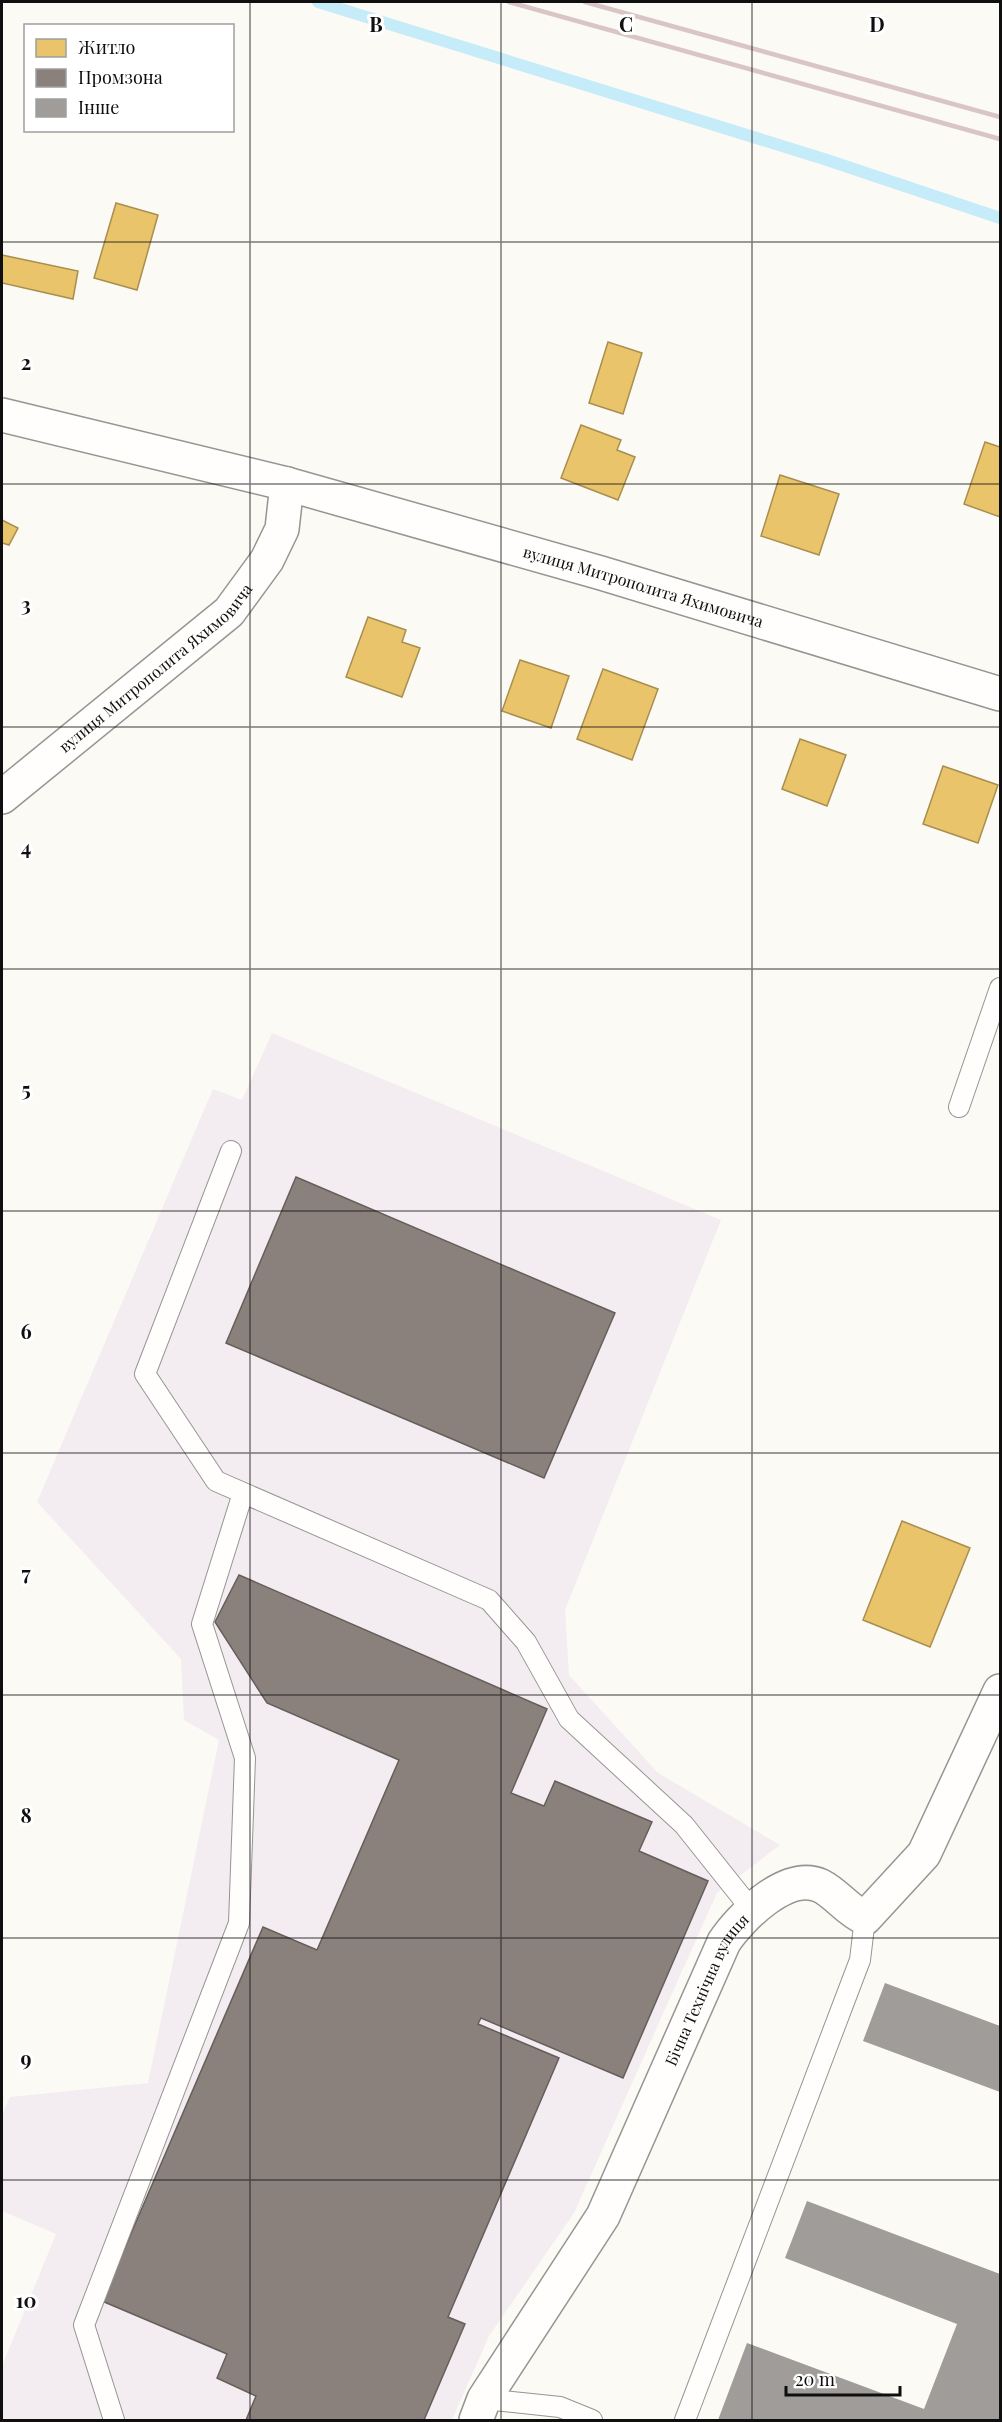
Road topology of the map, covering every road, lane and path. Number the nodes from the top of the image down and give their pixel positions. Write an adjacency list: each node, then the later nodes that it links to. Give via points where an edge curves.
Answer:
1 (2, 414): 2 (street, вулиця Митрополита Яхимовича)
2 (287, 484): 3 (street, вулиця Митрополита Яхимовича, via 601,573); 4 (street, вулиця Митрополита Яхимовича, via 282,529 267,560 229,612)
3 (1000, 694)
4 (2, 797)
5 (1000, 988): 6 (lane)
6 (959, 1107)
7 (231, 1151): 8 (lane, via 145,1374 216,1481)
8 (243, 1493): 10 (lane, via 489,1600 526,1642 569,1719 684,1825); 13 (lane, via 202,1624 244,1758 239,1923 84,2325)
9 (1000, 1690): 11 (street, via 924,1854)
10 (751, 1909): 11 (street, Бічна Технічна вулиця, via 776,1893 803,1883 821,1886 855,1914); 12 (street, Бічна Технічна вулиця, via 724,1942 603,2216)
11 (866, 1918): 15 (lane, via 860,1960)
12 (480, 2410): 14 (lane, via 560,2407)
13 (114, 2421)
14 (592, 2421)
15 (685, 2421)

